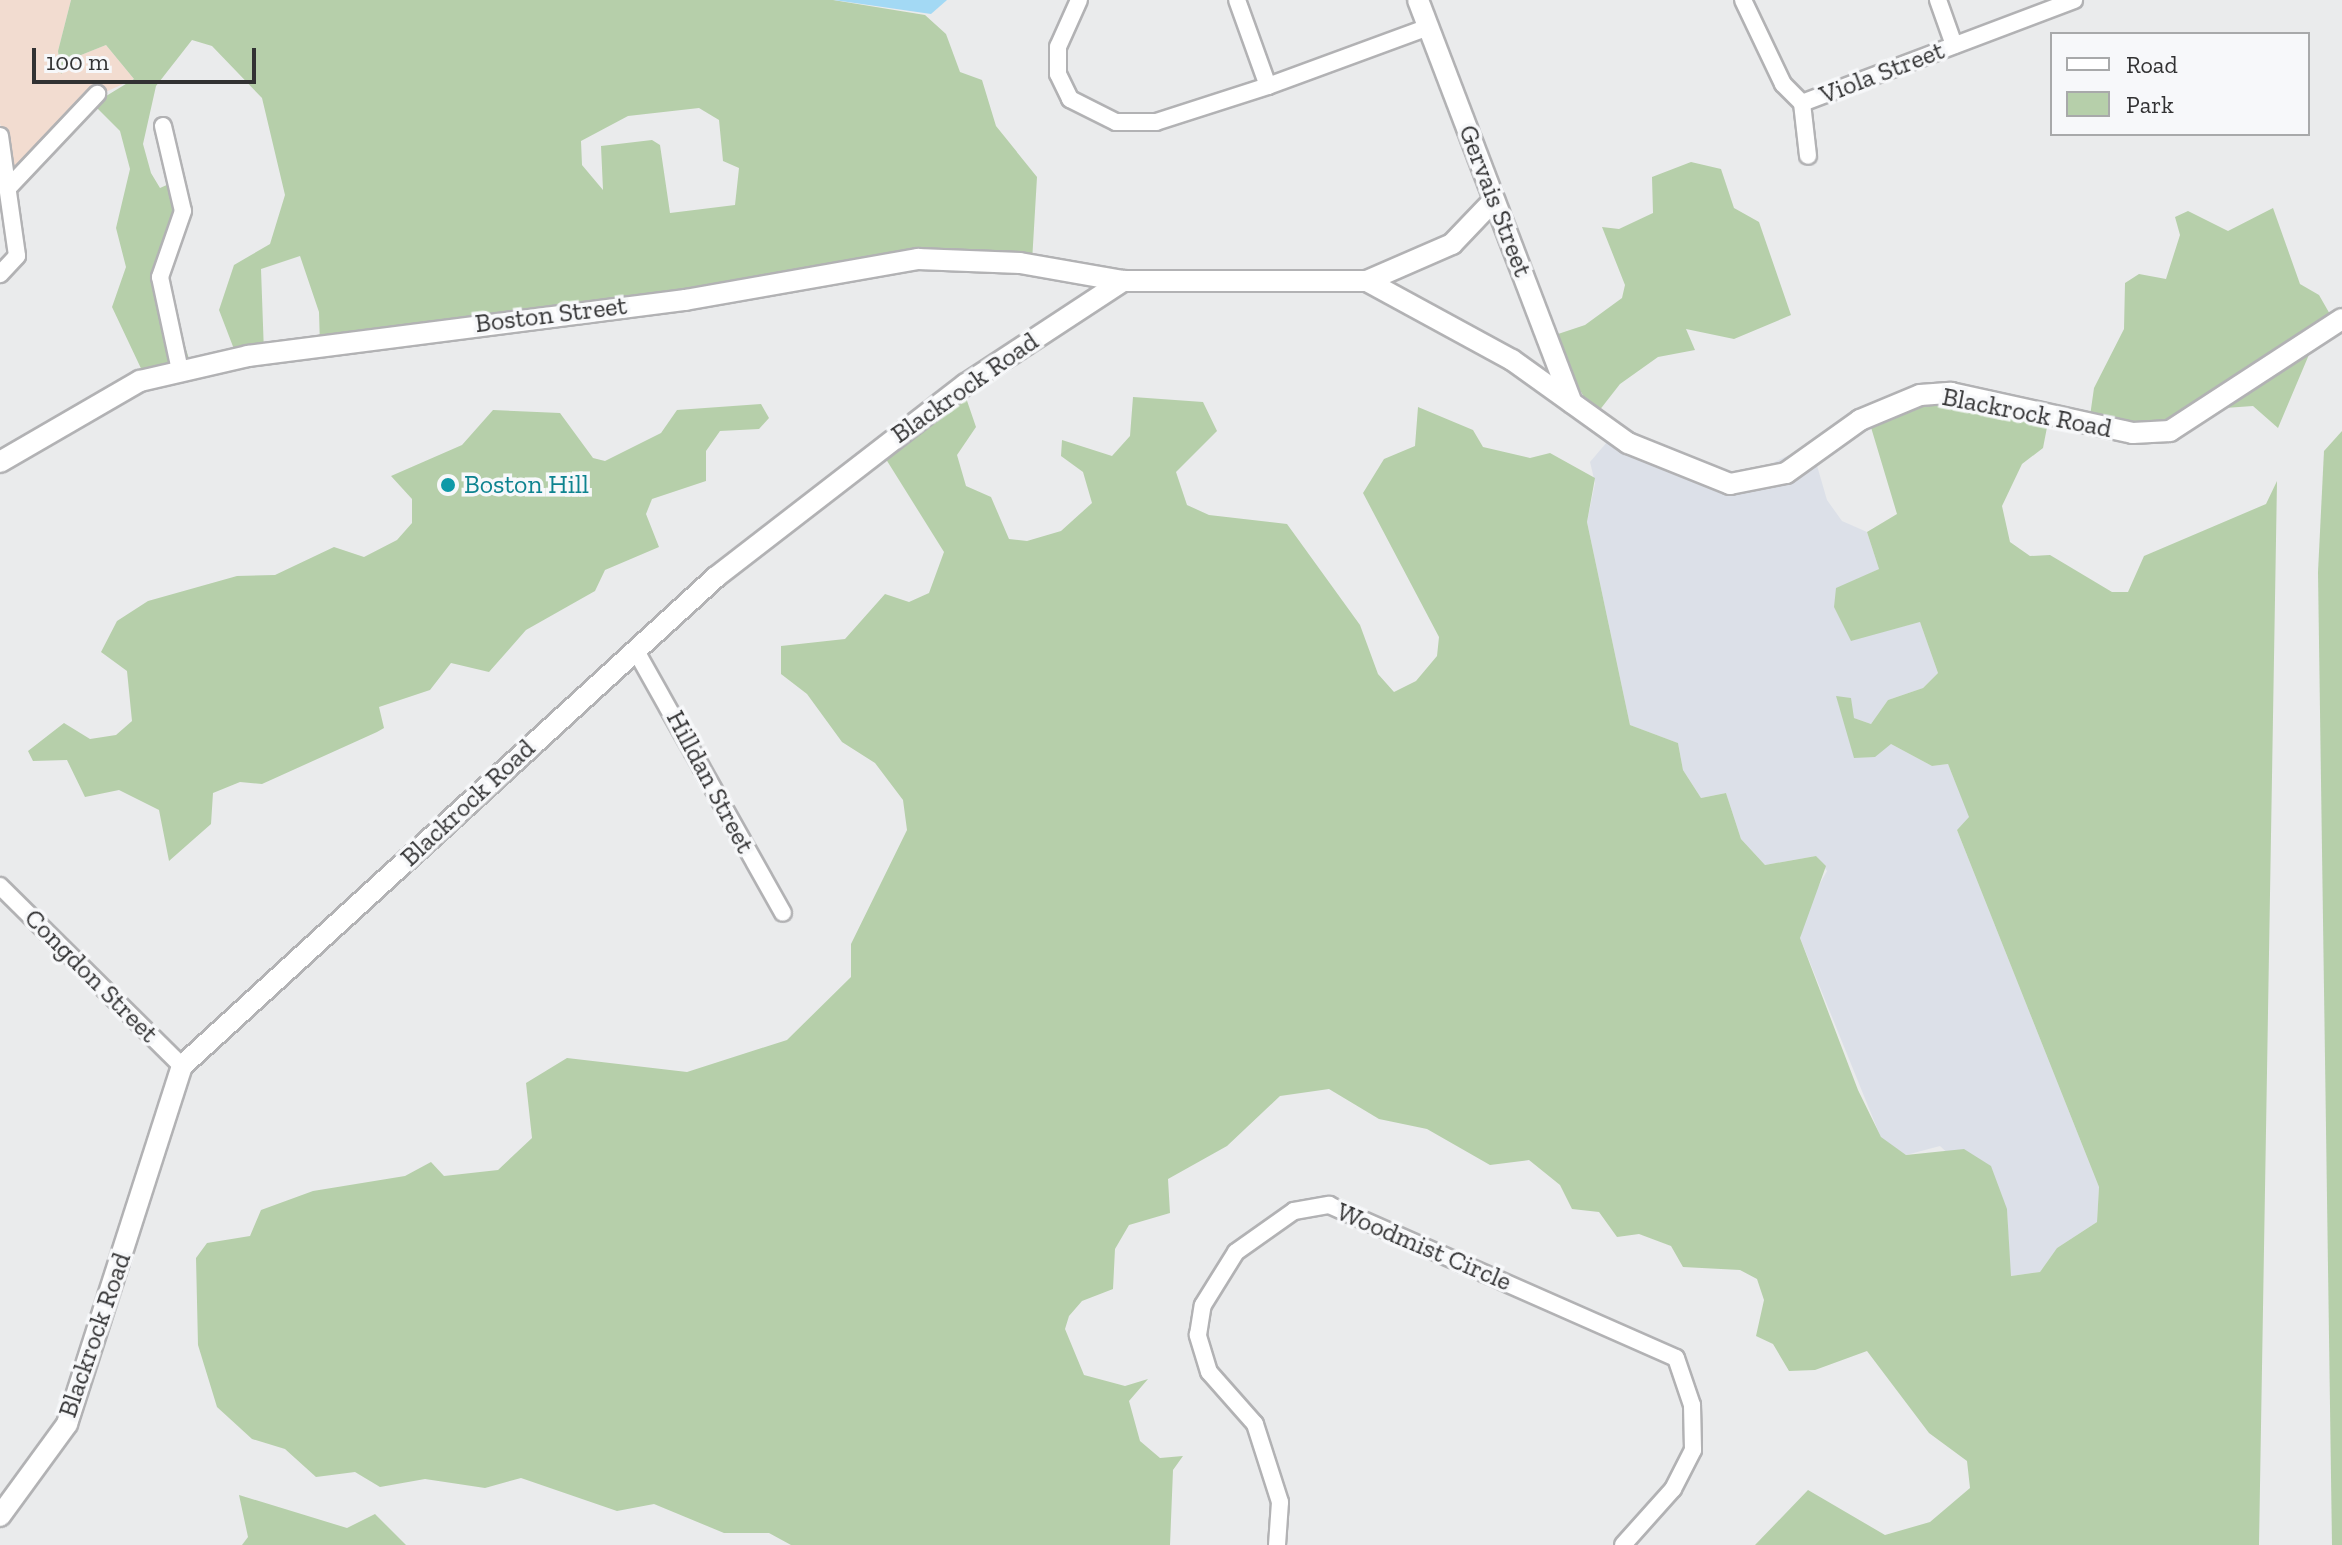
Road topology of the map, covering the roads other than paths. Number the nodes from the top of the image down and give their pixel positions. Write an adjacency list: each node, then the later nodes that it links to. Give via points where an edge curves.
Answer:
1 (1079, 0): 9 (street, via 1058,47 1058,74 1070,99 1089,114 1156,122)
2 (1237, 0): 9 (street)
3 (1418, 0): 7 (street, Gervais Street)
4 (1743, 0): 11 (street, Viola Street, via 1783,84)
5 (1938, 0): 8 (street)
6 (2074, 0): 8 (street, Viola Street)
7 (1428, 27): 9 (street); 16 (street, Gervais Street)
8 (1954, 45): 11 (street, Viola Street)
9 (1268, 86)
10 (97, 94): 15 (street)
11 (1802, 103): 14 (street)
12 (163, 126): 21 (street, via 183,211 160,277)
13 (0, 136): 15 (street)
14 (1808, 156)
15 (10, 186): 17 (street, via 17,256)
16 (1493, 201): 19 (street, via 1452,244); 22 (street, Gervais Street)
17 (0, 274)
18 (1123, 281): 19 (street, Blackrock Road); 21 (street, Boston Street, via 1020,263 918,259 685,300 476,323); 24 (street, Blackrock Road, via 905,429 716,577)
19 (1367, 281): 22 (street, Blackrock Road, via 1512,360)
20 (2342, 319): 22 (street, Blackrock Road, via 2170,431 2133,433 1951,393 1920,395 1860,420 1786,473 1758,481 1693,475 1628,443)
21 (180, 370): 23 (street, Boston Street, via 111,396)
22 (1572, 403)
23 (0, 462)
24 (636, 651): 26 (street, Hilldan Street); 27 (street, Blackrock Road)
25 (0, 886): 27 (street, Congdon Street)
26 (783, 913)
27 (182, 1066): 28 (street, Blackrock Road, via 67,1424)
28 (0, 1516)
29 (1277, 1545): 30 (street, Woodmist Circle, via 1280,1502 1255,1424 1209,1372 1198,1335 1203,1305 1236,1252 1294,1211 1329,1205 1676,1358 1692,1405 1693,1450 1673,1489)
30 (1623, 1545)

